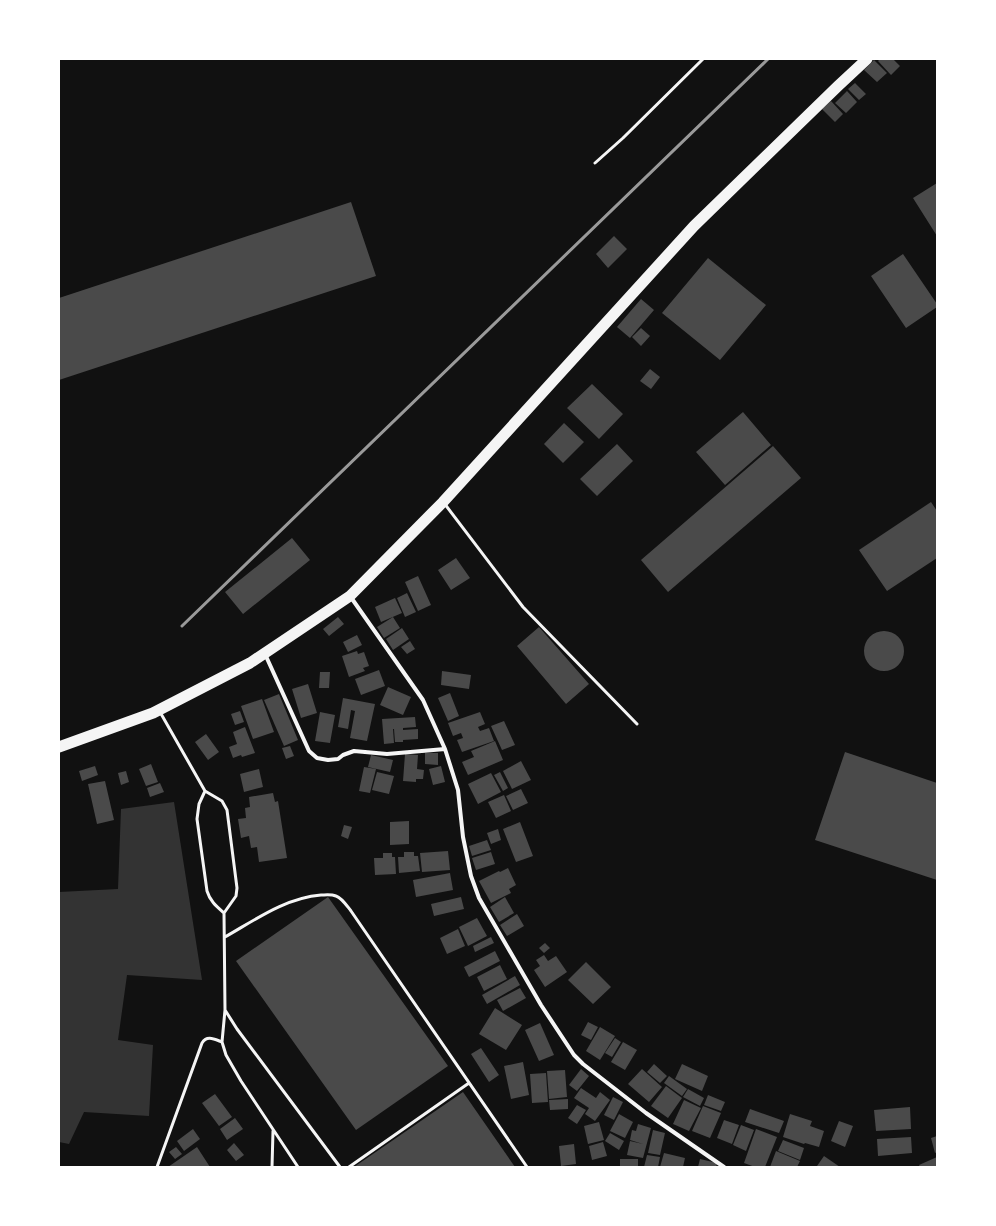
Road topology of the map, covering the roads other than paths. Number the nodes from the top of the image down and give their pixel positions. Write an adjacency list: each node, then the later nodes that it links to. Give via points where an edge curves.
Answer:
1 (703, 59): 3 (lane)
2 (867, 59): 4 (highway, via 694,226)
3 (595, 163)
4 (443, 502): 5 (highway); 8 (lane, via 523,607)
5 (350, 596): 6 (highway); 10 (street, via 423,700)
6 (265, 653): 7 (highway); 10 (street, via 309,751 317,758 338,759 354,751 387,754)
7 (159, 710): 9 (highway); 11 (lane)
8 (638, 724)
9 (59, 747)
10 (445, 749): 24 (street, via 456,779 463,837 474,886 541,1006 574,1055 583,1064)
11 (205, 791): 12 (lane, via 199,804 197,819 207,891 214,905); 12 (lane, via 222,801 227,810 237,888 236,896)
12 (224, 913): 13 (lane)
13 (225, 937): 14 (lane); 16 (lane, via 289,903 316,896 336,896 351,911)
14 (225, 1010): 15 (lane); 21 (lane)
15 (222, 1042): 17 (lane, via 226,1055 241,1081); 18 (lane, via 208,1038 202,1043)
16 (469, 1084): 22 (lane); 23 (lane)
17 (274, 1130): 19 (lane); 20 (lane)
18 (157, 1167)
19 (272, 1167)
20 (298, 1167)
21 (340, 1167)
22 (349, 1167)
23 (527, 1167)
24 (724, 1167)

